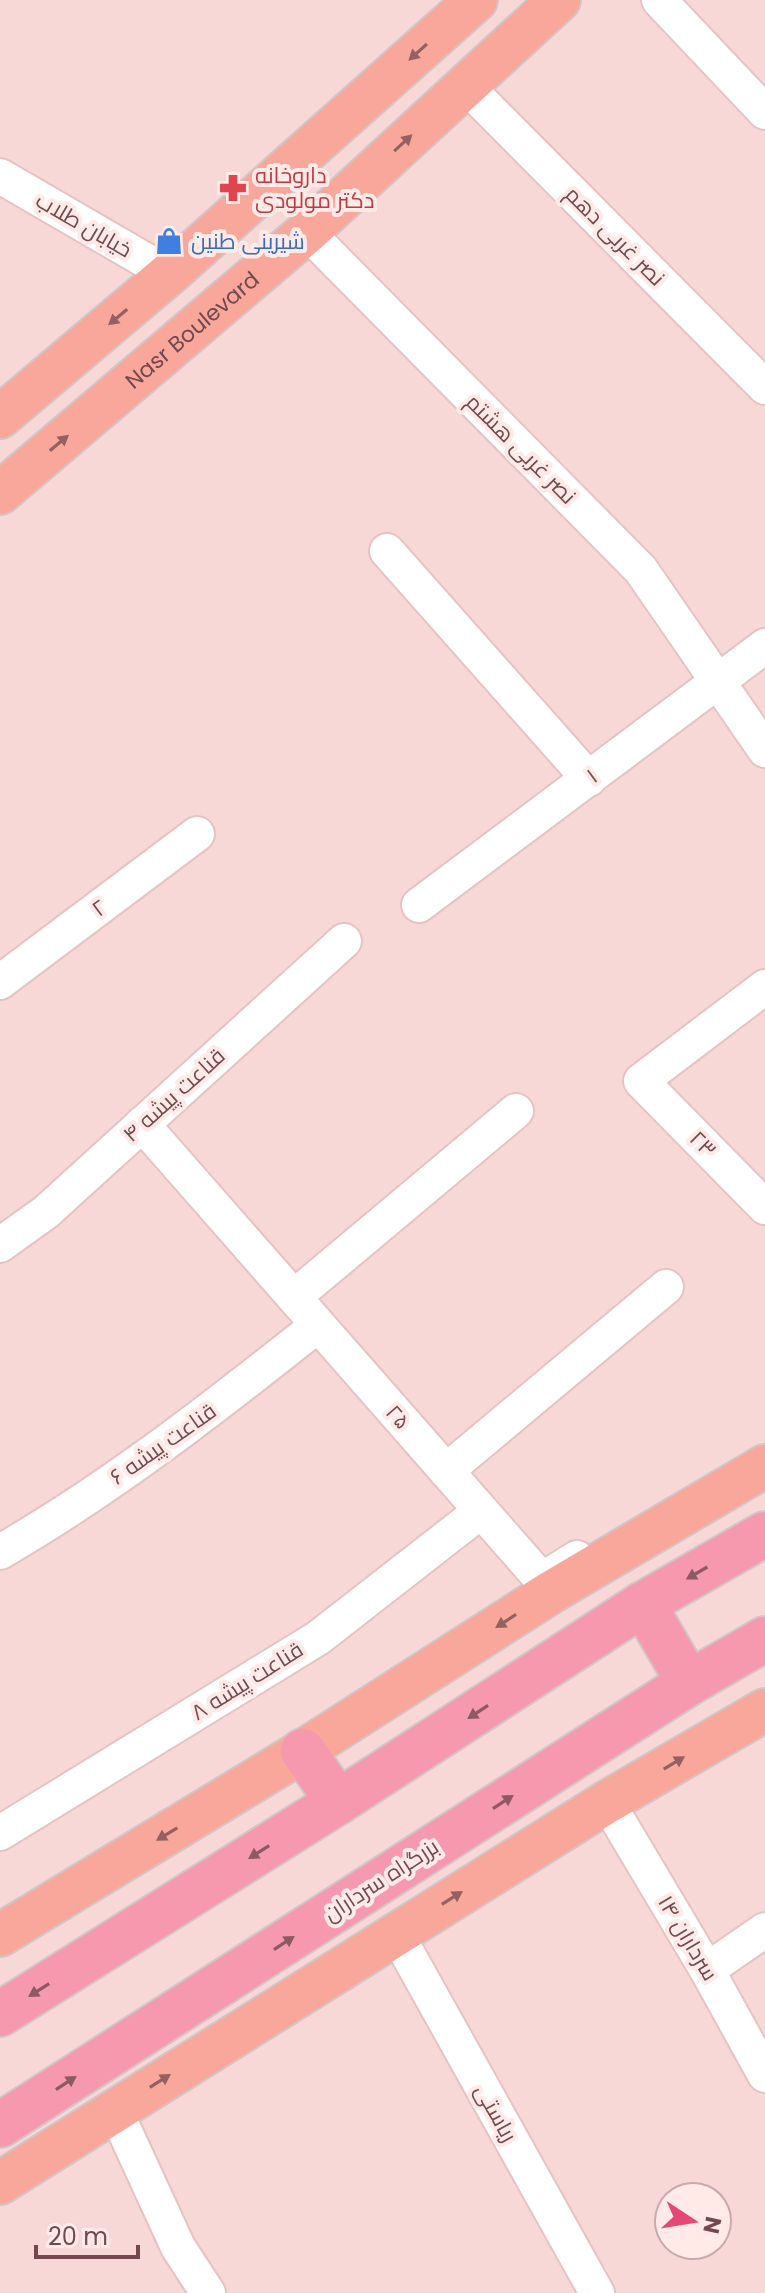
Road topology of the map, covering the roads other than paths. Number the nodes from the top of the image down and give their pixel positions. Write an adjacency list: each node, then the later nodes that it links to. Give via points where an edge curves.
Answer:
1 (476, 0): 8 (main road, one-way to 8)
2 (559, 0): 4 (main road, Nasr Boulevard)
3 (659, 0): 5 (street)
4 (465, 85): 7 (main road, Nasr Boulevard, one-way to 4); 9 (street, نصر غربی دهم)
5 (765, 112)
6 (0, 176): 8 (street, خیابان طلاب)
7 (307, 232): 11 (main road, Nasr Boulevard, one-way to 7); 14 (street, نصر غربی هشتم, via 641,570)
8 (169, 274): 10 (main road, one-way to 10)
9 (765, 387)
10 (0, 417)
11 (0, 493)
12 (387, 551): 16 (street)
13 (765, 646): 14 (street, ۱)
14 (717, 682): 15 (street, نصر غربی هشتم); 16 (street, ۱)
15 (765, 750)
16 (589, 779): 18 (street, ۱)
17 (197, 834): 20 (street, ۲)
18 (419, 905)
19 (344, 941): 23 (street, قناعت پیشه ۴)
20 (0, 982)
21 (765, 987): 24 (street, ۲۳, via 641,1081)
22 (516, 1111): 27 (street)
23 (142, 1124): 25 (street, قناعت پیشه ۴, via 46,1212); 27 (street, ۲۵)
24 (765, 1207)
25 (0, 1245)
26 (666, 1287): 30 (street)
27 (294, 1297): 28 (street, ۲۵)
28 (318, 1325): 30 (street, ۲۵); 34 (street, قناعت پیشه ۶, via 190,1428)
29 (765, 1466): 39 (main road, one-way to 39, via 553,1591)
30 (446, 1471): 32 (street, ۲۵)
31 (687, 1488): 32 (street, ۲۵, via 542,1580)
32 (481, 1511): 42 (street, قناعت پیشه ۸, via 318,1638)
33 (765, 1534): 35 (highway, one-way to 35)
34 (0, 1552)
35 (643, 1604): 37 (highway); 40 (highway, one-way to 40)
36 (765, 1639): 37 (highway, بزرگراه سرداران)
37 (689, 1683): 50 (highway, بزرگراه سرداران, one-way to 37)
38 (765, 1710): 41 (main road, one-way to 38)
39 (303, 1751): 40 (highway); 45 (main road, one-way to 45)
40 (338, 1802): 47 (highway, one-way to 47)
41 (607, 1802): 44 (main road, one-way to 41); 46 (street, ۱۴ سرداران)
42 (0, 1833)
43 (765, 1930): 46 (street)
44 (396, 1933): 49 (main road, one-way to 44); 53 (street, ریاستی)
45 (0, 1935)
46 (707, 1970): 48 (street, ۱۴ سرداران)
47 (0, 2014)
48 (765, 2075)
49 (115, 2110): 51 (main road); 52 (street, via 178,2247)
50 (0, 2125)
51 (0, 2183)
52 (208, 2293)
53 (597, 2293)

